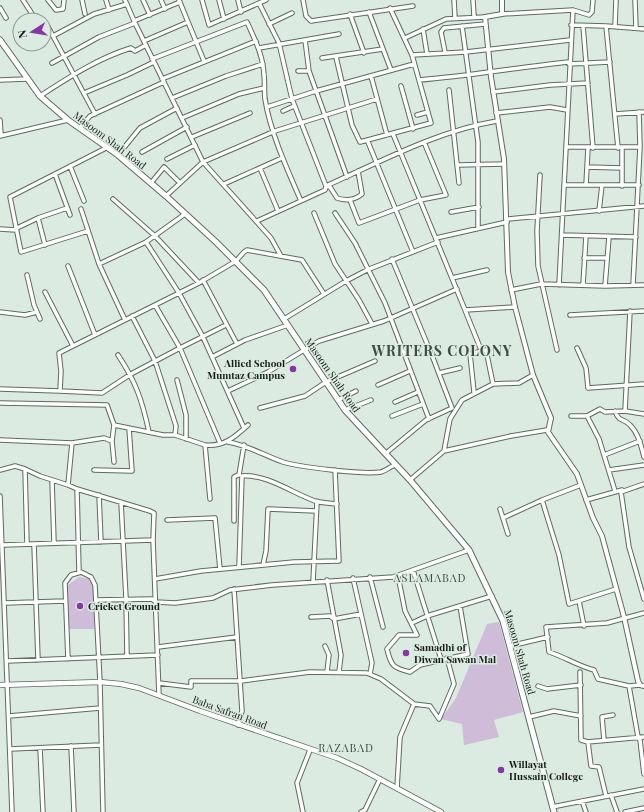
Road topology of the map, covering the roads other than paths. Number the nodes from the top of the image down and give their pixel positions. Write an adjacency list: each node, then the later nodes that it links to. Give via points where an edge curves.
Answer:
1 (23, 0): 28 (street)
2 (48, 0): 3 (street, via 56,10 62,9)
3 (64, 0)
4 (82, 0): 32 (street)
5 (106, 0): 26 (street)
6 (143, 0): 35 (street)
7 (161, 0): 24 (street)
8 (202, 0): 40 (street, via 209,25)
9 (219, 0): 40 (street)
10 (238, 0): 29 (street)
11 (266, 0): 21 (street)
12 (303, 0): 33 (street, via 306,16 311,21)
13 (454, 0): 39 (street)
14 (473, 0): 36 (street)
15 (502, 0): 34 (street)
16 (593, 0): 27 (street, via 592,14)
17 (616, 0): 49 (street)
18 (635, 0): 51 (street)
19 (180, 1): 24 (street); 42 (street)
20 (126, 2): 26 (street); 41 (street)
21 (259, 3): 29 (street); 43 (street)
22 (414, 6): 25 (street)
23 (0, 8): 38 (street)
24 (165, 8): 35 (street)
25 (390, 8): 30 (street); 55 (street)
26 (109, 10): 54 (street, via 94,14)
27 (573, 10): 34 (street); 45 (street)
28 (31, 12)
29 (241, 12): 40 (street)
30 (369, 12): 33 (street); 64 (street)
31 (292, 13): 43 (street)
32 (85, 14)
33 (350, 14): 68 (street)
34 (502, 14): 37 (street)
35 (150, 15): 41 (street)
36 (474, 16): 37 (street); 39 (street)
37 (485, 16): 44 (street)
38 (6, 18)
39 (455, 18): 50 (street)
40 (224, 19)
41 (134, 22): 61 (street); 71 (street)
42 (188, 22): 59 (street); 61 (street)
43 (269, 24): 62 (street)
44 (485, 24): 46 (street); 65 (street)
45 (572, 25): 47 (street); 58 (street)
46 (462, 26): 66 (street, via 442,29); 67 (street)
47 (583, 26): 48 (street); 79 (street)
48 (606, 26): 49 (street); 76 (street)
49 (615, 26): 51 (street)
50 (423, 28): 55 (street); 69 (street)
51 (636, 28): 52 (street)
52 (644, 29)
53 (339, 34): 57 (street)
54 (53, 36): 71 (street)
55 (405, 38): 70 (street)
56 (0, 40): 90 (main road, Masoom Shah Road)
57 (304, 40): 62 (street); 84 (street)
58 (570, 40): 65 (street); 78 (street)
59 (197, 41): 60 (street, via 247,22); 74 (street); 75 (street)
60 (256, 41): 63 (street); 75 (street)
61 (145, 43): 74 (street); 86 (street, via 135,51 131,48)
62 (279, 43): 63 (street); 104 (street)
63 (259, 48): 80 (street)
64 (383, 49): 68 (street); 82 (street)
65 (488, 50): 67 (street); 85 (street)
66 (445, 52): 67 (street); 69 (street)
67 (466, 52): 88 (street)
68 (364, 53): 72 (street)
69 (427, 54): 70 (street)
70 (412, 55): 81 (street)
71 (64, 56): 77 (street); 86 (street)
72 (336, 57): 73 (street); 94 (street)
73 (322, 58)
74 (153, 61): 91 (street); 101 (street)
75 (204, 61): 91 (street)
76 (610, 62): 79 (street); 118 (street)
77 (52, 63)
78 (569, 63): 79 (street); 85 (street); 95 (street)
79 (586, 63): 93 (street)
80 (263, 64): 97 (street); 103 (street)
81 (414, 64): 82 (street); 92 (street)
82 (391, 70): 87 (street)
83 (298, 71): 84 (street)
84 (309, 71): 99 (street)
85 (490, 71): 88 (street); 100 (street)
86 (74, 74): 101 (street); 102 (street)
87 (371, 76): 94 (street); 105 (street)
88 (468, 76): 92 (street); 126 (street)
89 (0, 80): 90 (street)
90 (28, 80): 102 (main road, Masoom Shah Road)
91 (163, 80): 103 (street); 117 (street)
92 (419, 80): 112 (street)
93 (588, 83): 95 (street); 143 (street)
94 (342, 84): 99 (street); 109 (street)
95 (568, 85): 100 (street); 110 (street)
96 (400, 86): 129 (street)
97 (264, 88): 107 (street); 121 (street, via 239,94)
98 (449, 90): 131 (street)
99 (316, 91): 104 (street); 119 (street)
100 (493, 92): 116 (street)
101 (84, 93): 117 (street)
102 (40, 96): 123 (main road, Masoom Shah Road)
103 (172, 98): 108 (street)
104 (292, 99): 106 (street); 107 (street)
105 (377, 100): 109 (street); 133 (street)
106 (294, 106): 111 (street); 125 (street)
107 (267, 107): 130 (street)
108 (177, 108): 121 (street); 147 (street, via 140,128)
109 (348, 108): 119 (street); 136 (street, via 360,142)
110 (567, 110): 116 (street, via 550,107); 139 (street)
111 (283, 111)
112 (428, 112): 120 (street); 129 (street, via 430,123)
113 (639, 112): 114 (street); 118 (street); 140 (street)
114 (644, 112)
115 (250, 113): 135 (street)
116 (496, 113): 124 (street)
117 (95, 114): 128 (street)
118 (615, 114): 144 (street)
119 (325, 115): 125 (street); 162 (street)
120 (417, 115)
121 (182, 118): 127 (street)
122 (0, 120): 134 (street)
123 (68, 120): 128 (main road, Masoom Shah Road); 134 (street)
124 (497, 121): 126 (street); 153 (street)
125 (300, 122): 130 (street); 171 (street)
126 (476, 124): 131 (street); 152 (street)
127 (187, 127): 135 (street); 145 (street)
128 (80, 128): 141 (main road, Masoom Shah Road)
129 (412, 128): 132 (street)
130 (274, 131): 148 (street); 150 (street)
131 (453, 131): 137 (street); 154 (street)
132 (392, 134): 133 (street); 146 (street)
133 (387, 135): 136 (street)
134 (1, 136)
135 (192, 137): 138 (street)
136 (368, 142): 151 (street)
137 (424, 142): 146 (street); 176 (street, via 446,195)
138 (196, 145): 149 (street); 150 (street)
139 (566, 147): 142 (street); 167 (street)
140 (640, 147): 144 (street); 170 (street)
141 (106, 148): 147 (main road, Masoom Shah Road); 155 (street)
142 (588, 148): 143 (street); 156 (street)
143 (593, 148): 144 (street)
144 (620, 148): 158 (street)
145 (142, 152)
146 (400, 153): 151 (street); 176 (street)
147 (118, 155): 163 (main road, Masoom Shah Road)
148 (282, 158): 157 (street); 178 (street)
149 (167, 159)
150 (203, 162): 164 (street); 166 (street)
151 (376, 164): 159 (street); 184 (street)
152 (478, 164): 153 (street); 154 (street); 181 (street)
153 (504, 164): 195 (street)
154 (458, 165): 165 (street)
155 (70, 166): 160 (street); 177 (street)
156 (587, 167): 158 (street); 168 (street)
157 (260, 168): 166 (street); 185 (street)
158 (622, 168): 172 (street)
159 (358, 171): 162 (street); 175 (street, via 362,194)
160 (55, 174): 182 (street); 199 (street, via 10,197)
161 (540, 175): 193 (street)
162 (347, 176): 171 (street)
163 (151, 183): 164 (street, via 164,167); 173 (main road, Masoom Shah Road)
164 (180, 183): 173 (street)
165 (460, 183)
166 (224, 184): 196 (street)
167 (564, 185): 168 (street); 191 (street)
168 (586, 185): 169 (street)
169 (602, 185): 172 (street); 186 (street)
170 (639, 185): 172 (street); 179 (street)
171 (326, 186): 175 (street, via 330,187 337,198); 178 (street, via 325,190)
172 (622, 186)
173 (166, 196): 190 (main road, Masoom Shah Road)
174 (113, 199): 202 (street)
175 (350, 200): 184 (street, via 358,223)
176 (420, 200): 184 (street); 206 (street)
177 (84, 201)
178 (302, 201): 185 (street)
179 (638, 206): 180 (street); 186 (street); 205 (street)
180 (644, 206)
181 (479, 207): 187 (street); 197 (street)
182 (67, 208): 192 (street); 194 (street)
183 (81, 210): 200 (street)
184 (395, 210): 209 (street)
185 (278, 211): 196 (street)
186 (599, 211): 191 (street)
187 (451, 212)
188 (314, 213): 221 (street, via 335,264)
189 (335, 213): 217 (street, via 355,243)
190 (185, 214): 202 (street); 214 (main road, Masoom Shah Road)
191 (563, 214): 193 (street); 201 (street)
192 (70, 216)
193 (539, 216): 195 (street); 223 (street, via 537,253)
194 (38, 218): 199 (street); 208 (street)
195 (507, 220): 197 (street); 230 (street)
196 (257, 221): 210 (street)
197 (478, 228): 206 (street)
198 (0, 229): 199 (street)
199 (16, 229): 208 (street, via 21,252)
200 (88, 231): 208 (street); 215 (street)
201 (562, 235): 203 (street); 224 (street)
202 (155, 236): 207 (street); 222 (street)
203 (586, 236): 204 (street); 211 (street)
204 (608, 237): 205 (street); 212 (street)
205 (636, 237): 227 (street)
206 (437, 240): 209 (street); 220 (street)
207 (146, 242): 215 (street); 232 (street)
208 (45, 245)
209 (413, 252): 213 (street)
210 (281, 256): 214 (street, via 247,250); 233 (street, via 304,261)
211 (584, 258): 212 (street); 226 (street)
212 (607, 258): 228 (street)
213 (392, 260): 217 (street); 236 (street)
214 (236, 261): 222 (street); 246 (main road, Masoom Shah Road, via 264,290)
215 (99, 264): 247 (street)
216 (68, 266): 251 (street)
217 (367, 270): 221 (street); 244 (street)
218 (487, 270): 220 (street)
219 (27, 275): 241 (street)
220 (452, 278): 229 (street)
221 (346, 281): 233 (street); 248 (street)
222 (201, 282): 232 (street); 253 (street)
223 (541, 284): 224 (street); 230 (street); 259 (street)
224 (559, 284): 226 (street)
225 (644, 284): 227 (street)
226 (583, 285): 228 (street)
227 (633, 285): 228 (street)
228 (605, 286)
229 (457, 289): 236 (street); 237 (street)
230 (511, 290): 235 (street)
231 (45, 292): 254 (street)
232 (179, 293): 234 (street); 252 (street)
233 (324, 294): 246 (street)
234 (155, 305): 243 (street); 255 (street)
235 (515, 307): 237 (street); 268 (street)
236 (414, 308): 244 (street); 266 (street)
237 (465, 310): 258 (street)
238 (644, 310): 239 (street)
239 (630, 311): 242 (street); 274 (street)
240 (0, 312): 241 (street, via 25,315)
241 (37, 312): 245 (street)
242 (570, 315)
243 (132, 316): 247 (street); 262 (street)
244 (390, 318): 248 (street); 265 (street)
245 (40, 319)
246 (284, 319): 249 (main road, Masoom Shah Road)
247 (125, 320): 251 (street)
248 (372, 324): 257 (street, via 332,336)
249 (288, 325): 253 (street); 257 (main road, Masoom Shah Road)
250 (224, 326): 252 (street)
251 (95, 335): 254 (street)
252 (202, 337): 255 (street); 261 (street)
253 (237, 344): 261 (street)
254 (73, 346): 276 (street, via 58,355 61,371)
255 (180, 348): 262 (street); 308 (street)
256 (577, 348): 274 (street, via 586,368 588,388)
257 (305, 350): 270 (main road, Masoom Shah Road); 277 (street, via 268,372)
258 (480, 350): 271 (street, via 486,350); 280 (street, via 470,355)
259 (557, 350)
260 (118, 355): 267 (street)
261 (212, 357): 277 (street)
262 (155, 361): 267 (street); 301 (street, via 176,426)
263 (375, 361): 270 (street)
264 (460, 368): 266 (street)
265 (410, 371): 273 (street); 279 (street)
266 (439, 373): 294 (street, via 452,408)
267 (131, 374): 276 (street, via 102,393); 300 (street, via 142,400)
268 (533, 375): 271 (street, via 519,383); 299 (street, via 551,418)
269 (178, 380): 302 (street, via 186,415)
270 (326, 382): 281 (main road, Masoom Shah Road); 286 (street, via 305,396)
271 (493, 384): 280 (street)
272 (644, 384): 274 (street)
273 (378, 385)
274 (627, 386): 289 (street)
275 (0, 389): 276 (street)
276 (60, 391)
277 (228, 391): 298 (street)
278 (356, 391): 281 (street)
279 (418, 392): 283 (street); 285 (street)
280 (474, 392): 311 (street, via 462,400 452,415)
281 (338, 400): 287 (main road, Masoom Shah Road)
282 (371, 400): 287 (street)
283 (395, 402)
284 (0, 403): 295 (street, via 107,405)
285 (423, 404): 291 (street); 294 (street)
286 (260, 408)
287 (345, 410): 312 (main road, Masoom Shah Road)
288 (615, 411): 289 (street); 293 (street, via 605,412 600,409); 305 (street, via 618,418 630,425)
289 (625, 411): 290 (street)
290 (644, 414)
291 (392, 416)
292 (572, 416): 293 (street)
293 (587, 416): 313 (street, via 597,433)
294 (429, 419): 312 (street)
295 (114, 425): 297 (street); 304 (street)
296 (248, 425): 298 (street)
297 (129, 428): 300 (street); 320 (street, via 132,471)
298 (244, 428): 306 (street)
299 (547, 430): 311 (street); 326 (street)
300 (149, 432): 301 (street)
301 (174, 435): 302 (street)
302 (186, 439): 309 (street)
303 (0, 440): 307 (street)
304 (112, 441): 307 (street, via 104,438); 315 (street)
305 (640, 441): 313 (street); 314 (street)
306 (228, 442): 308 (street); 310 (street)
307 (72, 443): 328 (street)
308 (220, 443): 309 (street)
309 (205, 445): 334 (street)
310 (244, 445): 321 (street, via 284,462); 323 (street)
311 (444, 451): 325 (street)
312 (385, 454): 316 (main road, Masoom Shah Road)
313 (604, 455): 322 (street)
314 (644, 457)
315 (114, 462)
316 (395, 465): 321 (street, via 382,472); 325 (main road, Masoom Shah Road)
317 (644, 465): 322 (street)
318 (25, 469): 319 (street, via 15,466); 324 (street); 349 (street)
319 (0, 470)
320 (94, 470)
321 (335, 470): 339 (street)
322 (609, 470): 331 (street)
323 (240, 475): 338 (street, via 265,479); 343 (street, via 234,477); 355 (street)
324 (52, 480): 328 (street); 347 (street)
325 (410, 480): 352 (main road, Masoom Shah Road)
326 (581, 484): 335 (street); 336 (street)
327 (644, 484): 330 (street)
328 (68, 485): 329 (street)
329 (77, 489): 332 (street); 348 (street)
330 (622, 490): 331 (street); 370 (street, via 629,546)
331 (615, 491): 336 (street)
332 (99, 495): 337 (street); 346 (street)
333 (0, 496): 351 (street)
334 (210, 499)
335 (542, 500): 340 (street, via 503,518 508,534); 372 (street, via 559,555 569,604)
336 (586, 500): 366 (street, via 602,536)
337 (121, 502): 344 (street); 345 (street, via 154,513)
338 (317, 502): 339 (street); 341 (street)
339 (337, 504): 353 (street, via 339,561)
340 (500, 509)
341 (316, 511): 353 (street); 354 (street, via 268,509 266,551)
342 (167, 520): 356 (street, via 215,518)
343 (234, 521)
344 (124, 541): 345 (street); 346 (street); 368 (street)
345 (153, 541): 362 (street)
346 (101, 542): 348 (street)
347 (54, 543): 348 (street); 350 (street)
348 (78, 543): 358 (street)
349 (27, 544): 350 (street); 351 (street)
350 (34, 544): 375 (street)
351 (3, 545): 374 (street)
352 (469, 550): 357 (street); 367 (main road, Masoom Shah Road)
353 (314, 562): 354 (street); 364 (street)
354 (262, 565): 355 (street)
355 (239, 567): 356 (street)
356 (220, 569): 362 (street)
357 (413, 570): 359 (street); 379 (street)
358 (79, 572): 369 (street, via 86,573 93,580); 371 (street, via 66,579)
359 (398, 576): 360 (street); 383 (street, via 405,611)
360 (370, 577): 361 (street); 385 (street)
361 (354, 578): 363 (street); 378 (street)
362 (155, 579): 373 (street)
363 (327, 580): 364 (street); 382 (street)
364 (313, 582): 365 (street)
365 (234, 589): 373 (street, via 213,598 175,603); 386 (street)
366 (616, 589): 372 (street); 381 (street)
367 (492, 596): 376 (street); 389 (main road, Masoom Shah Road)
368 (126, 598): 369 (street); 373 (street, via 152,599); 392 (street)
369 (96, 600): 393 (street)
370 (644, 600)
371 (65, 601): 375 (street); 395 (street)
372 (579, 601): 384 (street)
373 (156, 602): 390 (street)
374 (5, 603): 375 (street); 398 (street)
375 (36, 603): 397 (street)
376 (460, 606): 379 (street); 394 (street, via 468,654)
377 (644, 613): 381 (street)
378 (361, 614): 382 (street); 402 (street, via 372,663)
379 (427, 616): 383 (street); 396 (street)
380 (311, 617): 382 (street, via 330,616)
381 (624, 617): 384 (street, via 607,623); 410 (street)
382 (334, 619): 400 (street, via 341,655)
383 (412, 623): 396 (street, via 417,635 399,635 387,649 390,661 396,669 410,672 420,665)
384 (584, 626): 387 (street, via 546,627)
385 (383, 627)
386 (237, 637): 390 (street); 404 (street)
387 (548, 637): 389 (street); 412 (street, via 549,652 594,670 598,679)
388 (325, 646): 399 (street, via 329,654)
389 (510, 646): 419 (main road, Masoom Shah Road)
390 (158, 647): 391 (street)
391 (158, 655): 392 (street); 406 (street)
392 (127, 656): 393 (street)
393 (98, 657): 395 (street); 405 (street)
394 (447, 658): 396 (street); 414 (street, via 454,684 439,719 430,706)
395 (68, 659): 397 (street)
396 (441, 659)
397 (38, 660): 398 (street)
398 (7, 661): 408 (street)
399 (327, 672): 400 (street); 404 (street)
400 (339, 672): 402 (street)
401 (580, 672): 409 (street)
402 (370, 674): 414 (street, via 381,679)
403 (0, 680): 407 (street)
404 (241, 681): 406 (street, via 191,681 191,687); 420 (street, via 242,711)
405 (100, 682): 408 (main road, Baba Safran Road); 413 (main road, Baba Safran Road, via 121,684); 415 (street)
406 (159, 683): 413 (street)
407 (0, 685): 408 (main road, Baba Safran Road)
408 (8, 685): 417 (street)
409 (581, 685): 411 (street, via 547,689); 418 (street)
410 (642, 685): 412 (street)
411 (538, 686)
412 (630, 686): 421 (street)
413 (159, 695): 420 (main road, Baba Safran Road)
414 (414, 704): 432 (street, via 400,737)
415 (100, 708): 417 (street); 425 (street)
416 (613, 715): 423 (street, via 602,716)
417 (9, 716): 428 (street)
418 (581, 716): 419 (street, via 554,711); 424 (street, via 581,740)
419 (529, 717): 438 (main road, Masoom Shah Road)
420 (238, 725): 429 (main road, Baba Safran Road)
421 (638, 737): 422 (street); 423 (street); 430 (street)
422 (644, 738)
423 (604, 740): 424 (street)
424 (587, 742): 435 (street, via 591,766 599,767)
425 (101, 745): 426 (street); 442 (street)
426 (71, 746): 427 (street); 441 (street)
427 (40, 748): 428 (street); 440 (street)
428 (10, 749): 439 (street)
429 (310, 750): 431 (main road, Baba Safran Road); 443 (street, via 297,782)
430 (644, 774)
431 (380, 779): 432 (main road, Baba Safran Road); 444 (street, via 366,810)
432 (397, 788): 445 (main road, Baba Safran Road)
433 (644, 788): 434 (street)
434 (611, 795): 435 (street); 447 (street)
435 (606, 796): 436 (street)
436 (582, 800): 438 (street); 446 (street)
437 (644, 808): 448 (street)
438 (553, 809)
439 (12, 812)
440 (43, 812)
441 (74, 812)
442 (103, 812)
443 (303, 812)
444 (361, 812)
445 (441, 812)
446 (586, 812)
447 (616, 812)
448 (625, 812)

